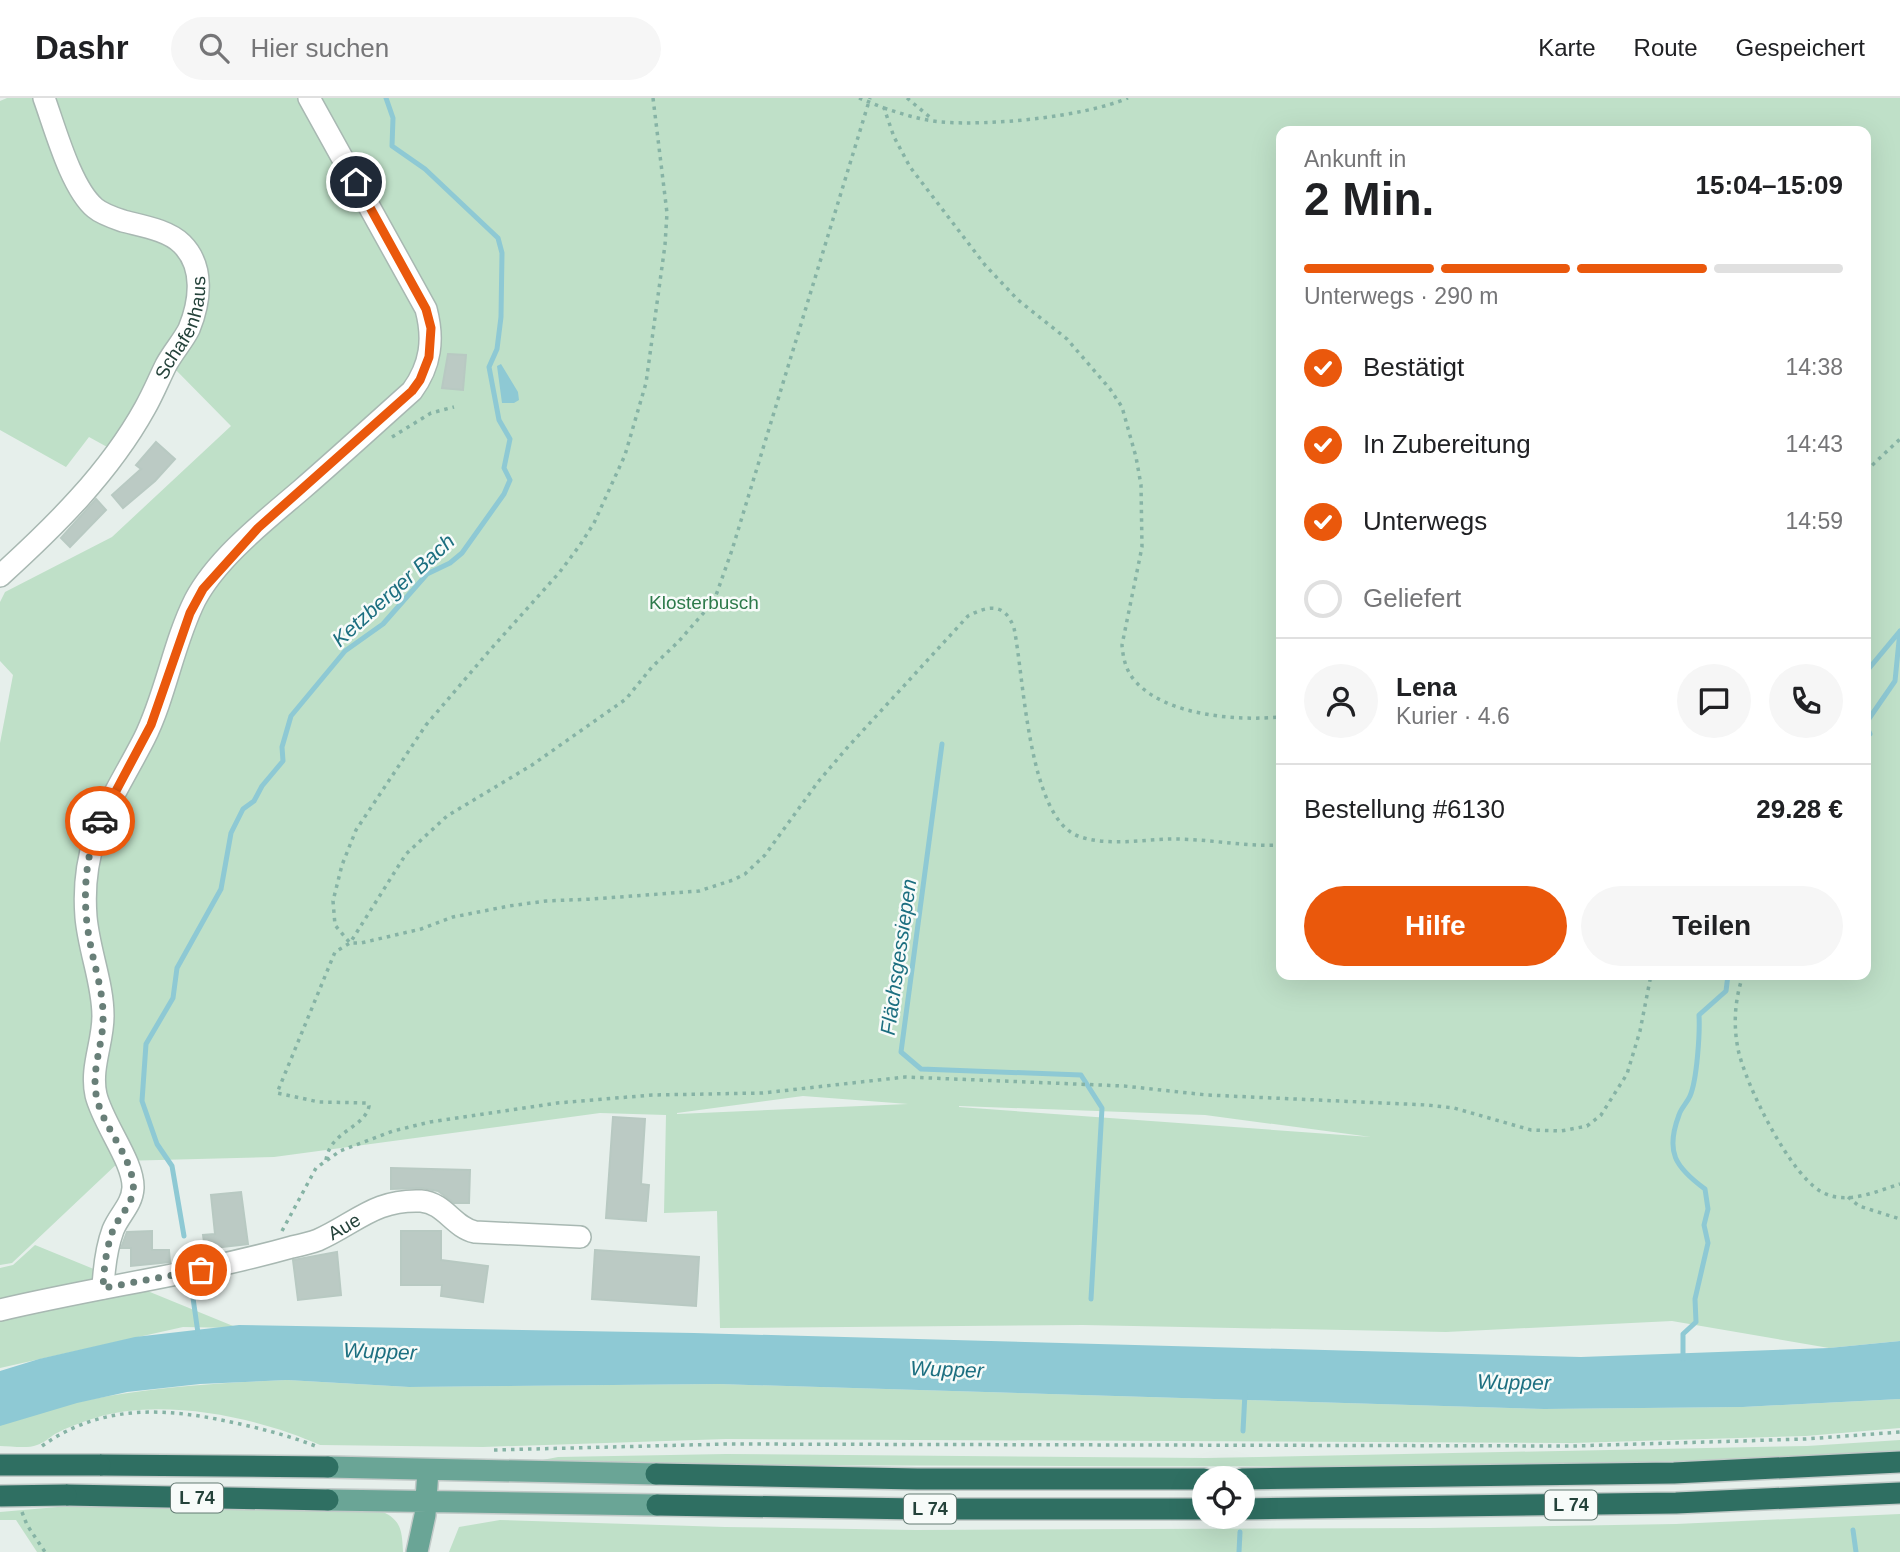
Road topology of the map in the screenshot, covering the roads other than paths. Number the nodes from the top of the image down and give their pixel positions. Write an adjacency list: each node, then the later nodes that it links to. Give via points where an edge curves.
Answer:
1 (44, 98): 3 (street, Schafenhaus, via 82,194 96,209 181,243 196,268 199,289 188,331 117,450 69,510)
2 (309, 98): 5 (street, via 426,309 431,328 429,357 412,391 258,528 203,589 190,613 151,725 98,825 85,900 103,1014 95,1087 133,1188 114,1228)
3 (0, 576)
4 (580, 1237): 5 (street, Aue, via 475,1232 431,1203 403,1202 378,1206 317,1241 181,1275)
5 (103, 1288): 6 (street, Aue)
6 (0, 1310)
7 (1900, 1462): 13 (highway, L 74, via 1674,1474)
8 (0, 1465): 9 (highway, L 74, bridge)
9 (328, 1467): 10 (main road, L 74)
10 (428, 1470): 11 (main road, L 74); 17 (main road)
11 (656, 1474): 12 (highway, L 74)
12 (1192, 1479)
13 (1255, 1479)
14 (1900, 1493): 20 (highway, L 74, via 1676,1503)
15 (0, 1496): 16 (highway, L 74, bridge)
16 (328, 1500): 17 (main road, L 74)
17 (426, 1502): 18 (main road, L 74); 21 (main road)
18 (657, 1505): 19 (highway, L 74)
19 (1192, 1509)
20 (1255, 1509)
21 (417, 1552)

